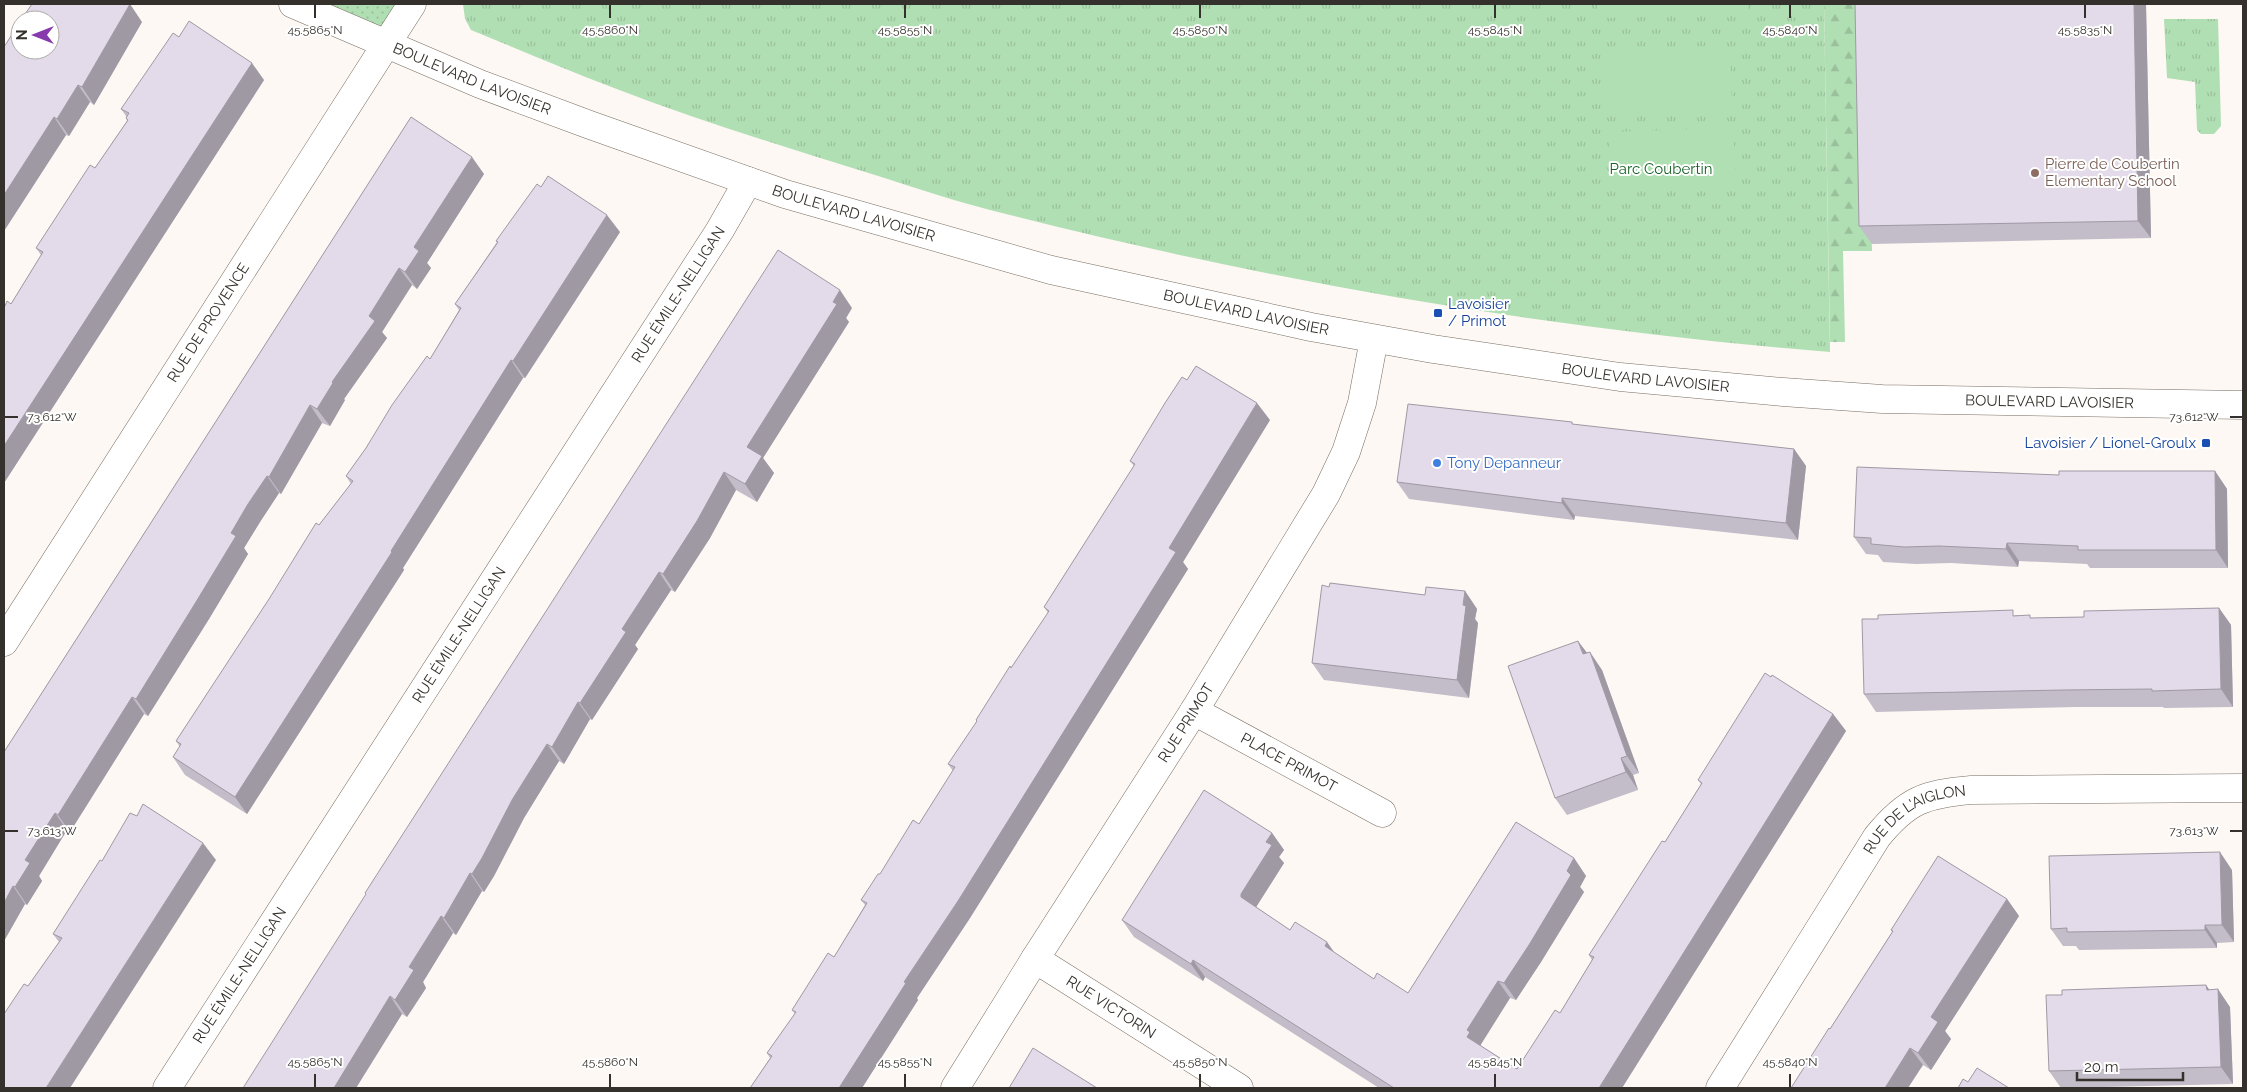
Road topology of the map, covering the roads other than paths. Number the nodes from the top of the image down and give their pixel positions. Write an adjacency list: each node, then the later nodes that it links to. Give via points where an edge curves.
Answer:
1 (293, 4): 3 (street, BOULEVARD LAVOISIER)
2 (412, 4): 3 (street, RUE DE PROVENCE)
3 (386, 44): 4 (street, BOULEVARD LAVOISIER, via 480,84); 7 (street, RUE DE PROVENCE)
4 (748, 181): 5 (street, BOULEVARD LAVOISIER, via 1051,270); 12 (street, RUE ÉMILE-NELLIGAN, via 720,230)
5 (1374, 339): 6 (street, BOULEVARD LAVOISIER, via 1620,377 1882,399); 8 (street, RUE PRIMOT, via 1362,403 1346,452 1326,494)
6 (2243, 405)
7 (4, 642)
8 (1194, 711): 10 (street, PLACE PRIMOT); 11 (street, RUE PRIMOT)
9 (2243, 788): 15 (street, RUE DE L'AIGLON, via 1971,790 1939,792 1915,802 1893,818 1877,837)
10 (1382, 813)
11 (1035, 959): 13 (street, RUE PRIMOT); 14 (street, RUE VICTORIN)
12 (166, 1088)
13 (955, 1088)
14 (1239, 1088)
15 (1720, 1088)

